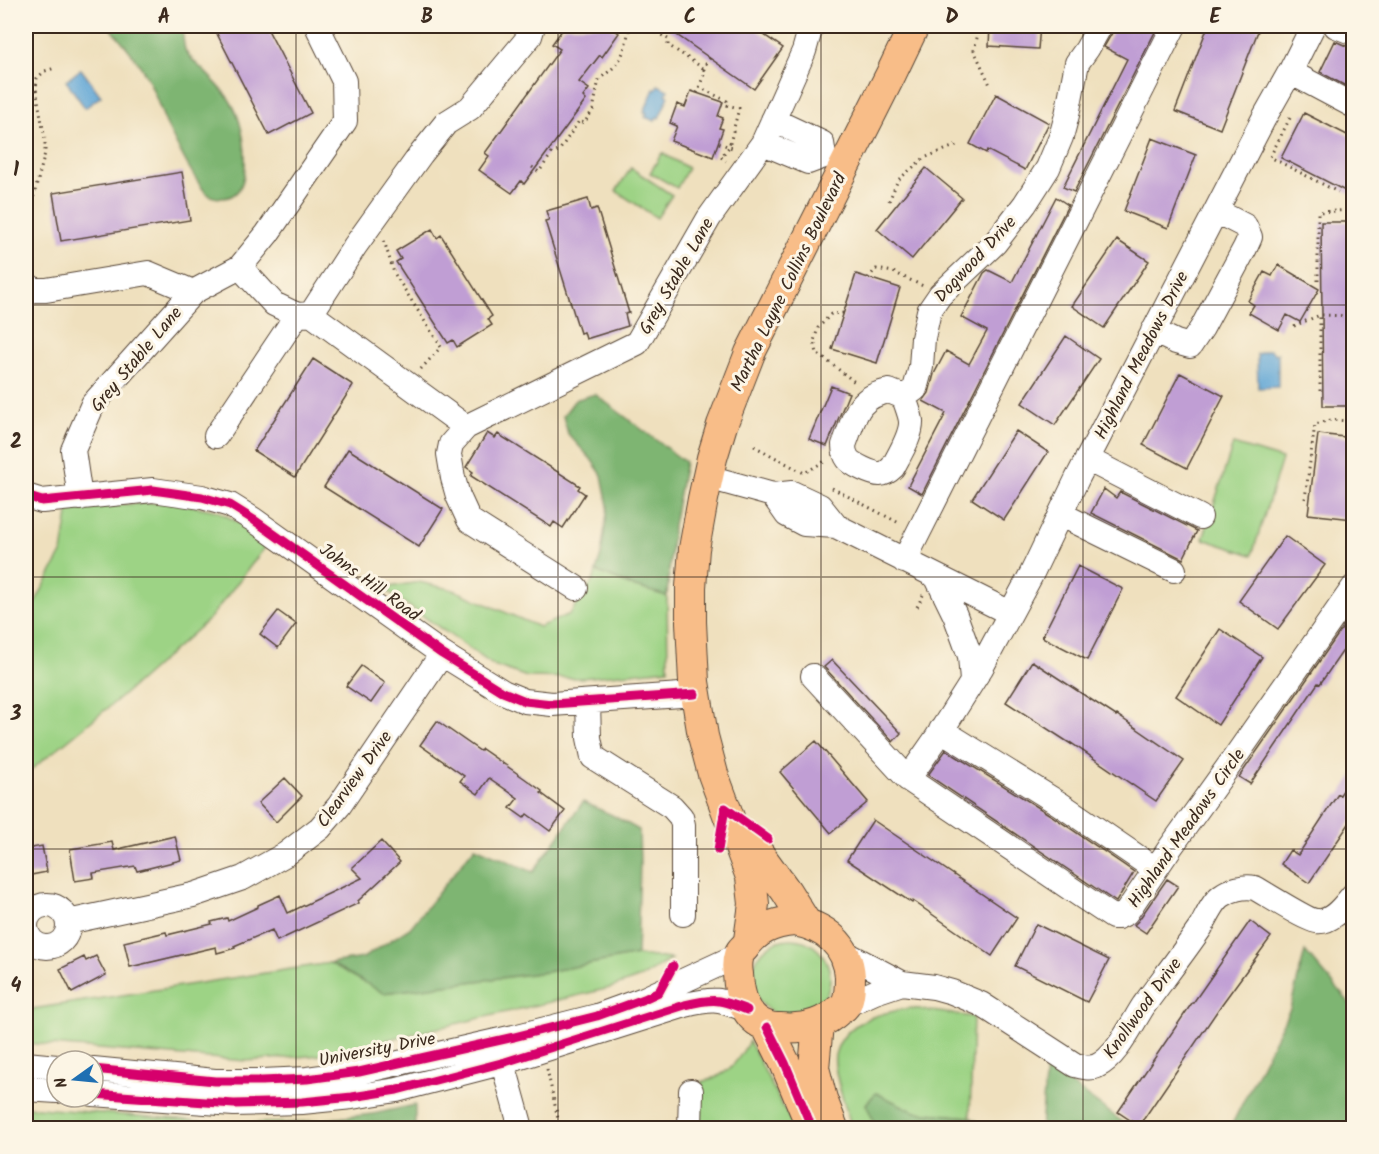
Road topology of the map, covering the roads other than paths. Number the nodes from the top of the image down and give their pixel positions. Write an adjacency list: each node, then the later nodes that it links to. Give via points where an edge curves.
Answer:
1 (318, 26): 16 (street, Grey Stable Lane, via 344,81 345,121)
2 (533, 26): 19 (street, via 530,36 470,108 446,123 421,154)
3 (809, 26): 12 (street, Grey Stable Lane, via 804,51)
4 (914, 26): 14 (main road, Martha Layne Collins Boulevard, via 891,74)
5 (1100, 26): 21 (street, Dogwood Drive, via 1077,63 1067,116 1048,168 995,243 940,295 929,311 915,388)
6 (1174, 26): 30 (street)
7 (1313, 26): 10 (street, Highland Meadows Drive)
8 (1336, 26): 9 (street)
9 (1353, 33)
10 (1299, 77): 11 (street); 15 (street, Highland Meadows Drive, via 1264,118)
11 (1353, 106)
12 (773, 120): 13 (street, Grey Stable Lane); 14 (street, via 822,143)
13 (763, 143): 14 (street, via 808,162); 22 (street, Grey Stable Lane, via 709,218 637,343)
14 (834, 160): 25 (main road, Martha Layne Collins Boulevard, via 750,354 722,425)
15 (1216, 211): 20 (street, Highland Meadows Drive); 20 (street, via 1245,226 1250,237 1245,248 1190,346)
16 (240, 267): 18 (street, Grey Stable Lane); 19 (street, via 274,304)
17 (26, 284): 18 (street, Grey Stable Lane, via 34,290 46,290 148,273)
18 (194, 292): 27 (street, Grey Stable Lane, via 93,404 73,450)
19 (304, 314): 22 (street); 23 (street)
20 (1153, 331): 24 (street, Highland Meadows Drive)
21 (904, 397): 21 (street, via 889,391 872,395 859,405 844,444 850,462 875,474 893,467 911,430)
22 (466, 427): 34 (street, via 449,454 458,496 469,520)
23 (216, 436)
24 (1088, 459): 28 (street, Highland Meadows Drive); 29 (street)
25 (708, 477): 30 (street, via 773,495 792,493 820,506 836,526); 39 (main road, Martha Layne Collins Boulevard, via 691,588)
26 (26, 496): 27 (street, Johns Hill Road, via 42,501)
27 (80, 498): 36 (street, Johns Hill Road, via 153,490 230,505)
28 (1060, 514): 31 (street); 35 (street, Highland Meadows Drive)
29 (1200, 518)
30 (904, 561): 32 (street)
31 (1174, 570)
32 (936, 576): 35 (street); 38 (street, via 970,656)
33 (1353, 587): 44 (street, Highland Meadows Circle)
34 (576, 588)
35 (1010, 613): 38 (street)
36 (442, 654): 40 (street, Johns Hill Road, via 503,692 525,701); 47 (street, Clearview Drive, via 339,806 320,828 286,854 243,878 193,895)
37 (813, 676): 42 (street, Highland Meadows Circle)
38 (972, 681): 41 (street)
39 (695, 694): 40 (street, Johns Hill Road); 43 (main road)
40 (588, 702): 46 (street, via 593,757 672,807 681,817)
41 (941, 730): 42 (street); 44 (street)
42 (908, 779): 44 (street, Highland Meadows Circle, via 1113,917 1126,913)
43 (725, 808): 48 (main road); 49 (main road, via 751,877 754,904)
44 (1155, 869)
45 (1353, 894): 51 (street, Knollwood Drive, via 1333,916 1317,921 1247,886 1219,897 1113,1053 1094,1067 1074,1065 981,1004 952,992)
46 (683, 914)
47 (68, 922)
48 (806, 923): 49 (main road, via 768,926); 50 (main road, via 826,933)
49 (744, 947): 53 (main road, via 737,965 738,984 741,997); 58 (street, University Drive, via 644,999 597,1016 359,1072 307,1079 215,1081)
50 (843, 952): 51 (street, Knollwood Drive); 52 (main road, via 850,969)
51 (902, 982): 52 (street, Knollwood Drive)
52 (846, 1005): 54 (main road)
53 (757, 1018): 54 (main road, via 798,1029); 55 (street, via 723,1001 708,1000); 65 (main road, via 785,1064)
54 (818, 1024): 66 (main road, via 814,1068)
55 (505, 1062): 62 (street, via 397,1090 302,1102 234,1104); 63 (street)
56 (26, 1064): 57 (street)
57 (45, 1065)
58 (105, 1071)
59 (26, 1089): 60 (street)
60 (45, 1090)
61 (691, 1091): 64 (street)
62 (105, 1095)
63 (521, 1128)
64 (690, 1128)
65 (812, 1128)
66 (833, 1128)

